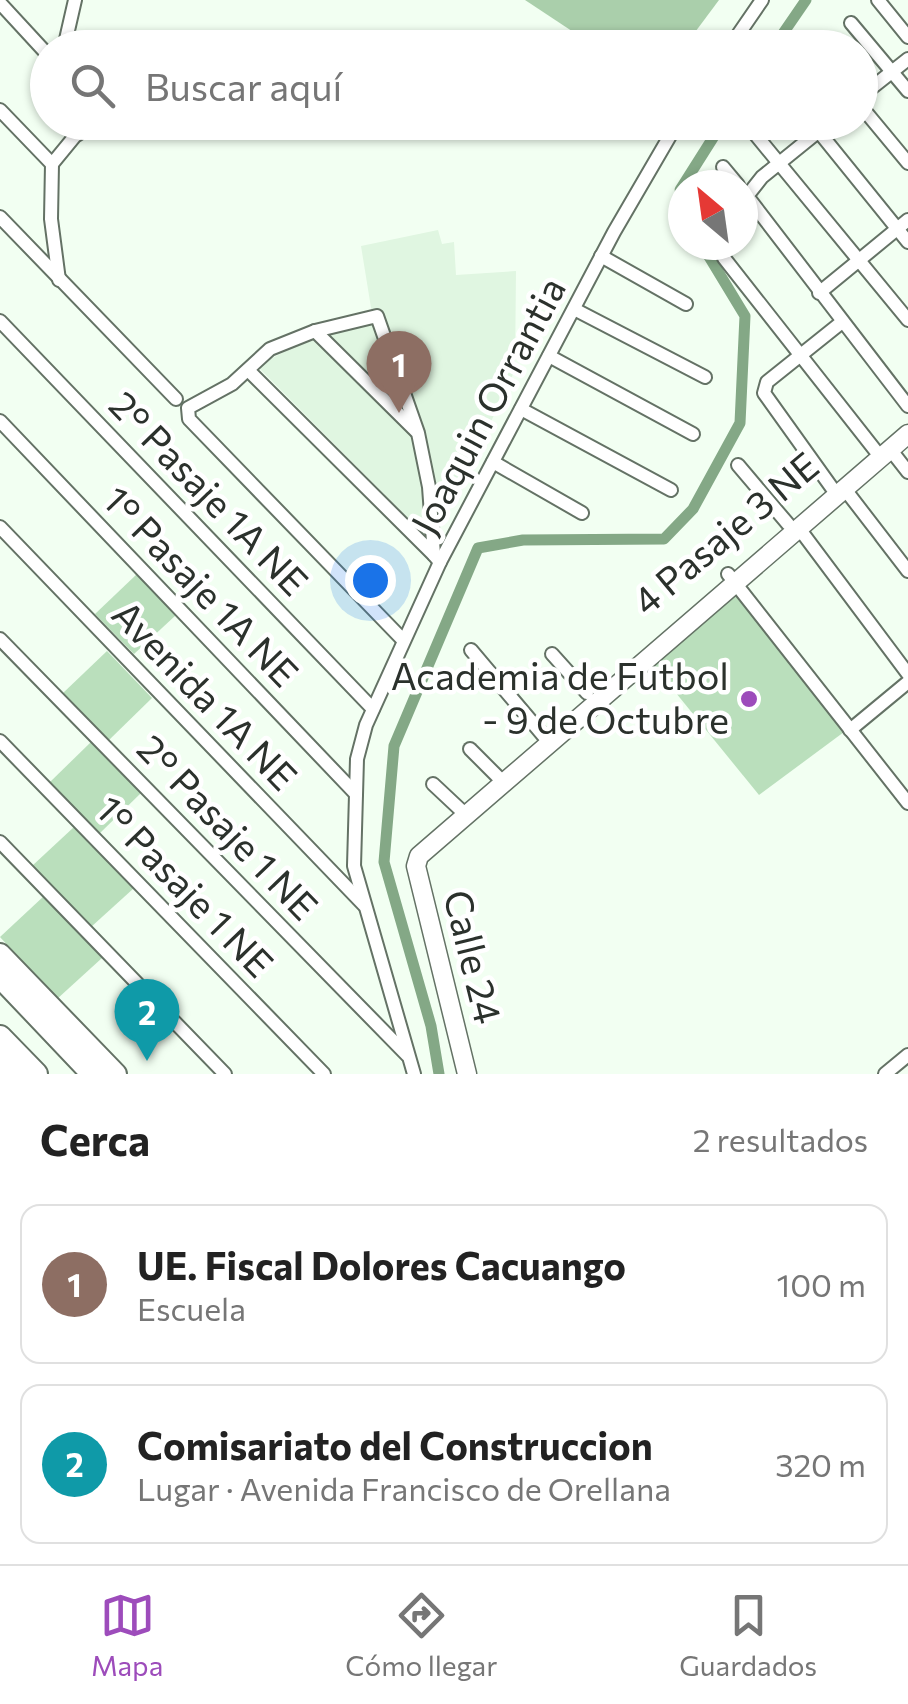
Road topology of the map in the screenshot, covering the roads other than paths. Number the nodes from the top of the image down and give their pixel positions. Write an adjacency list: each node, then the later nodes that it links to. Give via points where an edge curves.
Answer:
1 (76, 0): 6 (street)
2 (762, 0): 7 (street)
3 (878, 0): 10 (street)
4 (0, 3): 9 (street)
5 (851, 22): 8 (street)
6 (68, 30)
7 (741, 30)
8 (858, 30)
9 (30, 36)
10 (908, 37)
11 (878, 55): 13 (street)
12 (908, 59): 13 (street)
13 (892, 72): 14 (street); 15 (street)
14 (878, 85)
15 (908, 92)
16 (0, 110): 24 (street)
17 (878, 124): 23 (street)
18 (72, 140): 24 (street)
19 (668, 140): 33 (street, Joaquin Orrantia)
20 (759, 140): 25 (street)
21 (804, 140): 25 (street)
22 (832, 140): 31 (street)
23 (908, 163)
24 (52, 164): 36 (street, via 50,219)
25 (779, 164): 28 (street); 35 (street)
26 (723, 167): 27 (street)
27 (726, 170)
28 (758, 180)
29 (758, 211): 37 (street)
30 (0, 217): 36 (street)
31 (902, 224): 32 (street); 35 (street)
32 (908, 242)
33 (601, 256): 38 (street); 39 (street, Joaquin Orrantia)
34 (726, 260): 44 (street)
35 (858, 260): 37 (street); 40 (street)
36 (59, 280): 48 (street)
37 (819, 293): 42 (street)
38 (686, 304)
39 (574, 309): 45 (street, Joaquin Orrantia); 47 (street)
40 (908, 320)
41 (0, 322): 75 (street, 2° Pasaje 1A NE)
42 (842, 322): 44 (street); 49 (street)
43 (316, 331): 46 (street, via 270,350); 53 (street); 53 (street, via 370,316 382,320)
44 (798, 354): 56 (street); 60 (street, via 764,393)
45 (549, 356): 50 (street, Joaquin Orrantia); 54 (street)
46 (248, 370): 65 (street); 69 (street, via 192,404 187,414)
47 (705, 377)
48 (176, 399)
49 (908, 406)
50 (521, 409): 57 (street, Joaquin Orrantia); 61 (street)
51 (0, 421): 82 (street, 1° Pasaje 1A NE)
52 (908, 424): 56 (street, 4 Pasaje 3 NE)
53 (418, 433): 65 (street)
54 (694, 434)
55 (908, 434): 56 (street, 4 Pasaje 3 NE)
56 (882, 449): 59 (street); 60 (street, 4 Pasaje 3 NE)
57 (494, 462): 62 (street); 65 (street, Joaquin Orrantia)
58 (738, 465): 64 (street)
59 (908, 472)
60 (838, 488): 64 (street, 4 Pasaje 3 NE); 66 (street)
61 (671, 490)
62 (582, 513)
63 (0, 526): 87 (street, Avenida 1A NE)
64 (793, 526): 67 (street, 4 Pasaje 3 NE); 72 (street)
65 (437, 558): 69 (street, Joaquin Orrantia)
66 (908, 571)
67 (730, 578): 74 (street, 4 Pasaje 3 NE); 76 (street); 77 (street, 4 Pasaje 3 NE)
68 (0, 639): 93 (street, 2° Pasaje 1 NE)
69 (403, 640): 75 (street, Joaquin Orrantia)
70 (471, 650): 77 (street)
71 (552, 654): 74 (street)
72 (908, 674)
73 (908, 682): 76 (street)
74 (587, 693): 77 (street, 4 Pasaje 3 NE)
75 (373, 709): 82 (street, Joaquin Orrantia, via 357,760)
76 (850, 730): 83 (street)
77 (548, 740): 80 (street, 4 Pasaje 3 NE)
78 (0, 741): 99 (street, 1° Pasaje 1 NE)
79 (470, 749): 80 (street)
80 (502, 782): 84 (street, 4 Pasaje 3 NE)
81 (433, 784): 84 (street)
82 (356, 794): 87 (street, Joaquin Orrantia, via 354,866)
83 (908, 804)
84 (465, 814): 86 (street, 4 Pasaje 3 NE)
85 (0, 842): 98 (street)
86 (420, 856): 100 (street, Calle 24, via 416,866)
87 (366, 907): 93 (street, Joaquin Orrantia)
88 (0, 954): 97 (main road)
89 (0, 976): 96 (highway)
90 (0, 1037): 95 (highway)
91 (908, 1056): 101 (street)
92 (0, 1061): 94 (main road)
93 (413, 1067)
94 (13, 1074)
95 (36, 1074)
96 (93, 1074)
97 (116, 1074)
98 (224, 1074)
99 (324, 1074)
100 (467, 1074)
101 (885, 1074)

